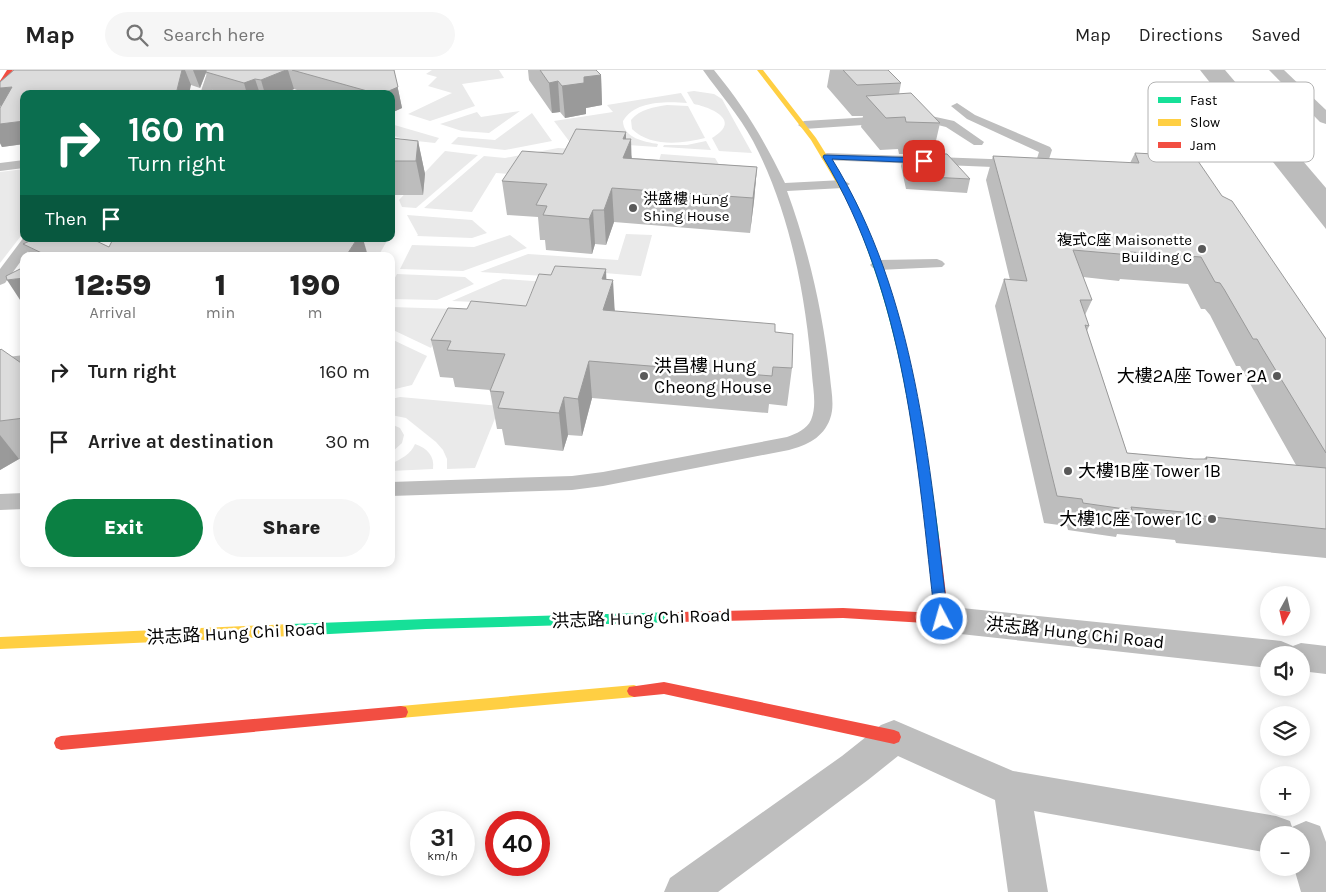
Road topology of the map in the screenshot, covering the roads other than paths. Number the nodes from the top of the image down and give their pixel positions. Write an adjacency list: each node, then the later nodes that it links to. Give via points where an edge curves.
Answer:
1 (10, 70): 7 (street)
2 (213, 70): 8 (lane)
3 (708, 70): 20 (lane, via 748,125)
4 (760, 70): 12 (street)
5 (1282, 71): 6 (street)
6 (1292, 82)
7 (0, 86)
8 (206, 90)
9 (957, 106): 15 (lane, via 971,117 1046,150 1046,165)
10 (1314, 106): 11 (street)
11 (1326, 119)
12 (804, 125): 13 (lane, via 922,116 950,124); 15 (street)
13 (978, 142)
14 (20, 156): 16 (lane)
15 (826, 157): 21 (street)
16 (0, 158)
17 (20, 164): 18 (lane)
18 (0, 167)
19 (757, 179): 20 (lane)
20 (778, 184): 21 (lane); 28 (lane, via 790,213 817,329 823,412 818,427 811,434 789,443 603,480)
21 (843, 184): 24 (street)
22 (20, 253): 25 (lane)
23 (937, 264): 24 (lane)
24 (878, 265): 31 (street, via 907,363 919,428)
25 (0, 280)
26 (20, 360): 27 (lane)
27 (0, 363)
28 (395, 489)
29 (0, 502): 30 (lane)
30 (20, 502)
31 (942, 619): 32 (street, 洪志路 Hung Chi Road, via 843,612 426,624); 33 (street, 洪志路 Hung Chi Road)
32 (0, 643)
33 (1260, 653)
34 (1310, 658): 35 (street)
35 (1326, 660)
36 (894, 737): 37 (street, via 664,688); 38 (street); 41 (street)
37 (61, 743)
38 (1012, 789): 39 (street); 42 (street)
39 (1260, 832)
40 (1310, 861): 43 (street)
41 (684, 892)
42 (1028, 892)
43 (1321, 892)

